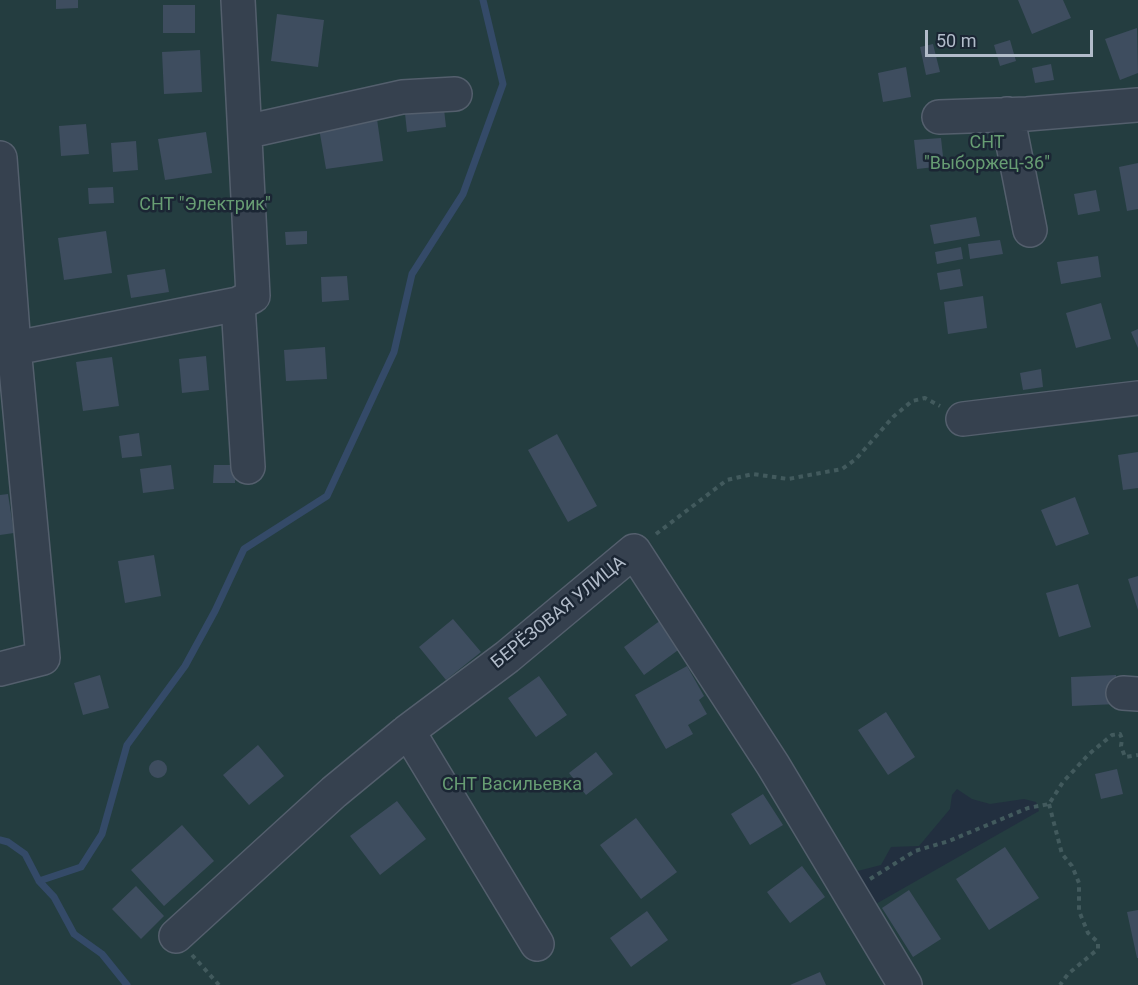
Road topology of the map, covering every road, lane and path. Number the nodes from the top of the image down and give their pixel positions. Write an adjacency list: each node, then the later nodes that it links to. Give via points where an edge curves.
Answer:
1 (238, 0): 6 (street)
2 (455, 94): 6 (street, via 402,97)
3 (1138, 105): 4 (street)
4 (1007, 114): 5 (street); 8 (street)
5 (939, 117)
6 (245, 132): 9 (street, via 253,296)
7 (0, 158): 10 (street)
8 (1030, 230)
9 (238, 304): 10 (street); 13 (street)
10 (7, 349): 15 (street, via 44,658)
11 (1138, 399): 12 (street)
12 (963, 419): 14 (path, via 926,398 912,401 842,469 789,479 753,474 728,480)
13 (248, 467)
14 (634, 551): 16 (street, БЕРЁЗОВАЯ УЛИЦА, via 507,657); 19 (street, БЕРЁЗОВАЯ УЛИЦА)
15 (0, 669)
16 (408, 731): 20 (street, БЕРЁЗОВАЯ УЛИЦА, via 334,792); 21 (street)
17 (1138, 755): 18 (path, via 1125,757 1120,734 1112,735 1063,782)
18 (1049, 804): 19 (path, via 1041,803 915,851 872,879); 24 (path, via 1062,854 1078,883 1079,911 1088,933 1098,942 1098,949)
19 (844, 885): 23 (street, БЕРЁЗОВАЯ УЛИЦА)
20 (176, 936): 22 (path)
21 (537, 944)
22 (219, 985)
23 (905, 985)
24 (1060, 985)

